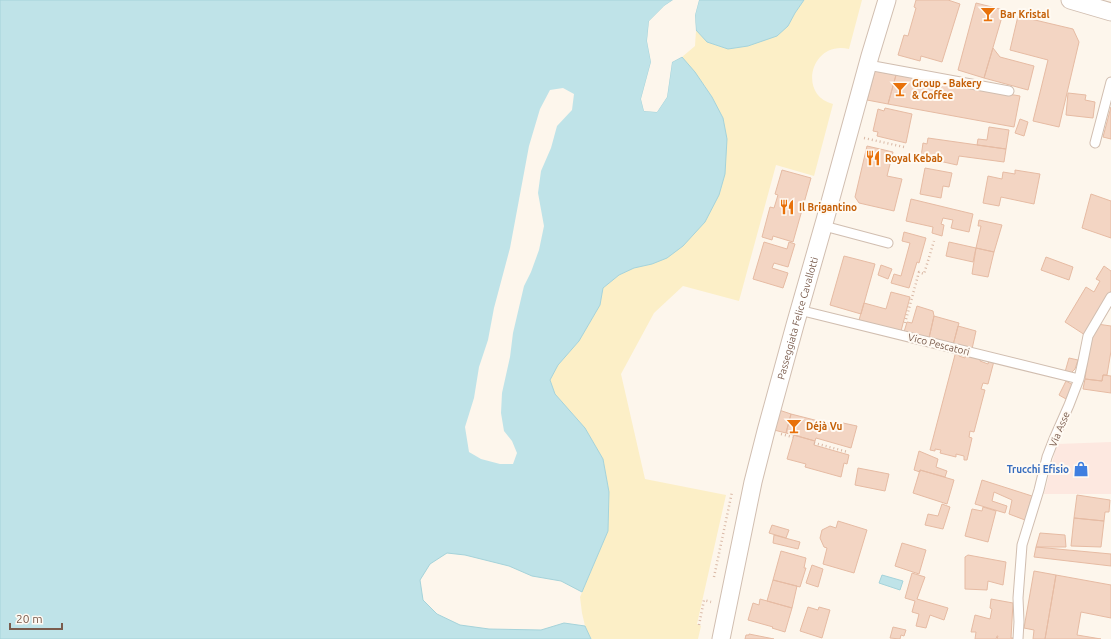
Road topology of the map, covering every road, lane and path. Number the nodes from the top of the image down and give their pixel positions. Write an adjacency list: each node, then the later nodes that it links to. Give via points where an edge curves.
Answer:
1 (887, 0): 4 (street, Passeggiata Felice Cavallotti)
2 (1070, 0): 3 (street)
3 (1111, 12)
4 (868, 65): 6 (lane); 7 (street, Passeggiata Felice Cavallotti)
5 (1111, 82): 8 (lane)
6 (1009, 91)
7 (847, 137): 9 (path, via 864,138); 10 (street, Passeggiata Felice Cavallotti)
8 (1095, 143)
9 (904, 148)
10 (824, 226): 12 (lane); 14 (street, Passeggiata Felice Cavallotti)
11 (934, 241): 15 (path, via 924,274 919,272)
12 (888, 243)
13 (1111, 297): 16 (lane, Via Asse, via 1088,336)
14 (799, 310): 15 (lane, Vico Pescatori); 21 (street, Passeggiata Felice Cavallotti, via 753,482)
15 (902, 335): 16 (lane, Vico Pescatori)
16 (1078, 379): 22 (lane, Via Asse, via 1047,457 1022,545)
17 (814, 443): 18 (path)
18 (848, 452)
19 (711, 602): 20 (path, via 704,600)
20 (699, 625)
21 (721, 639)
22 (1018, 639)

